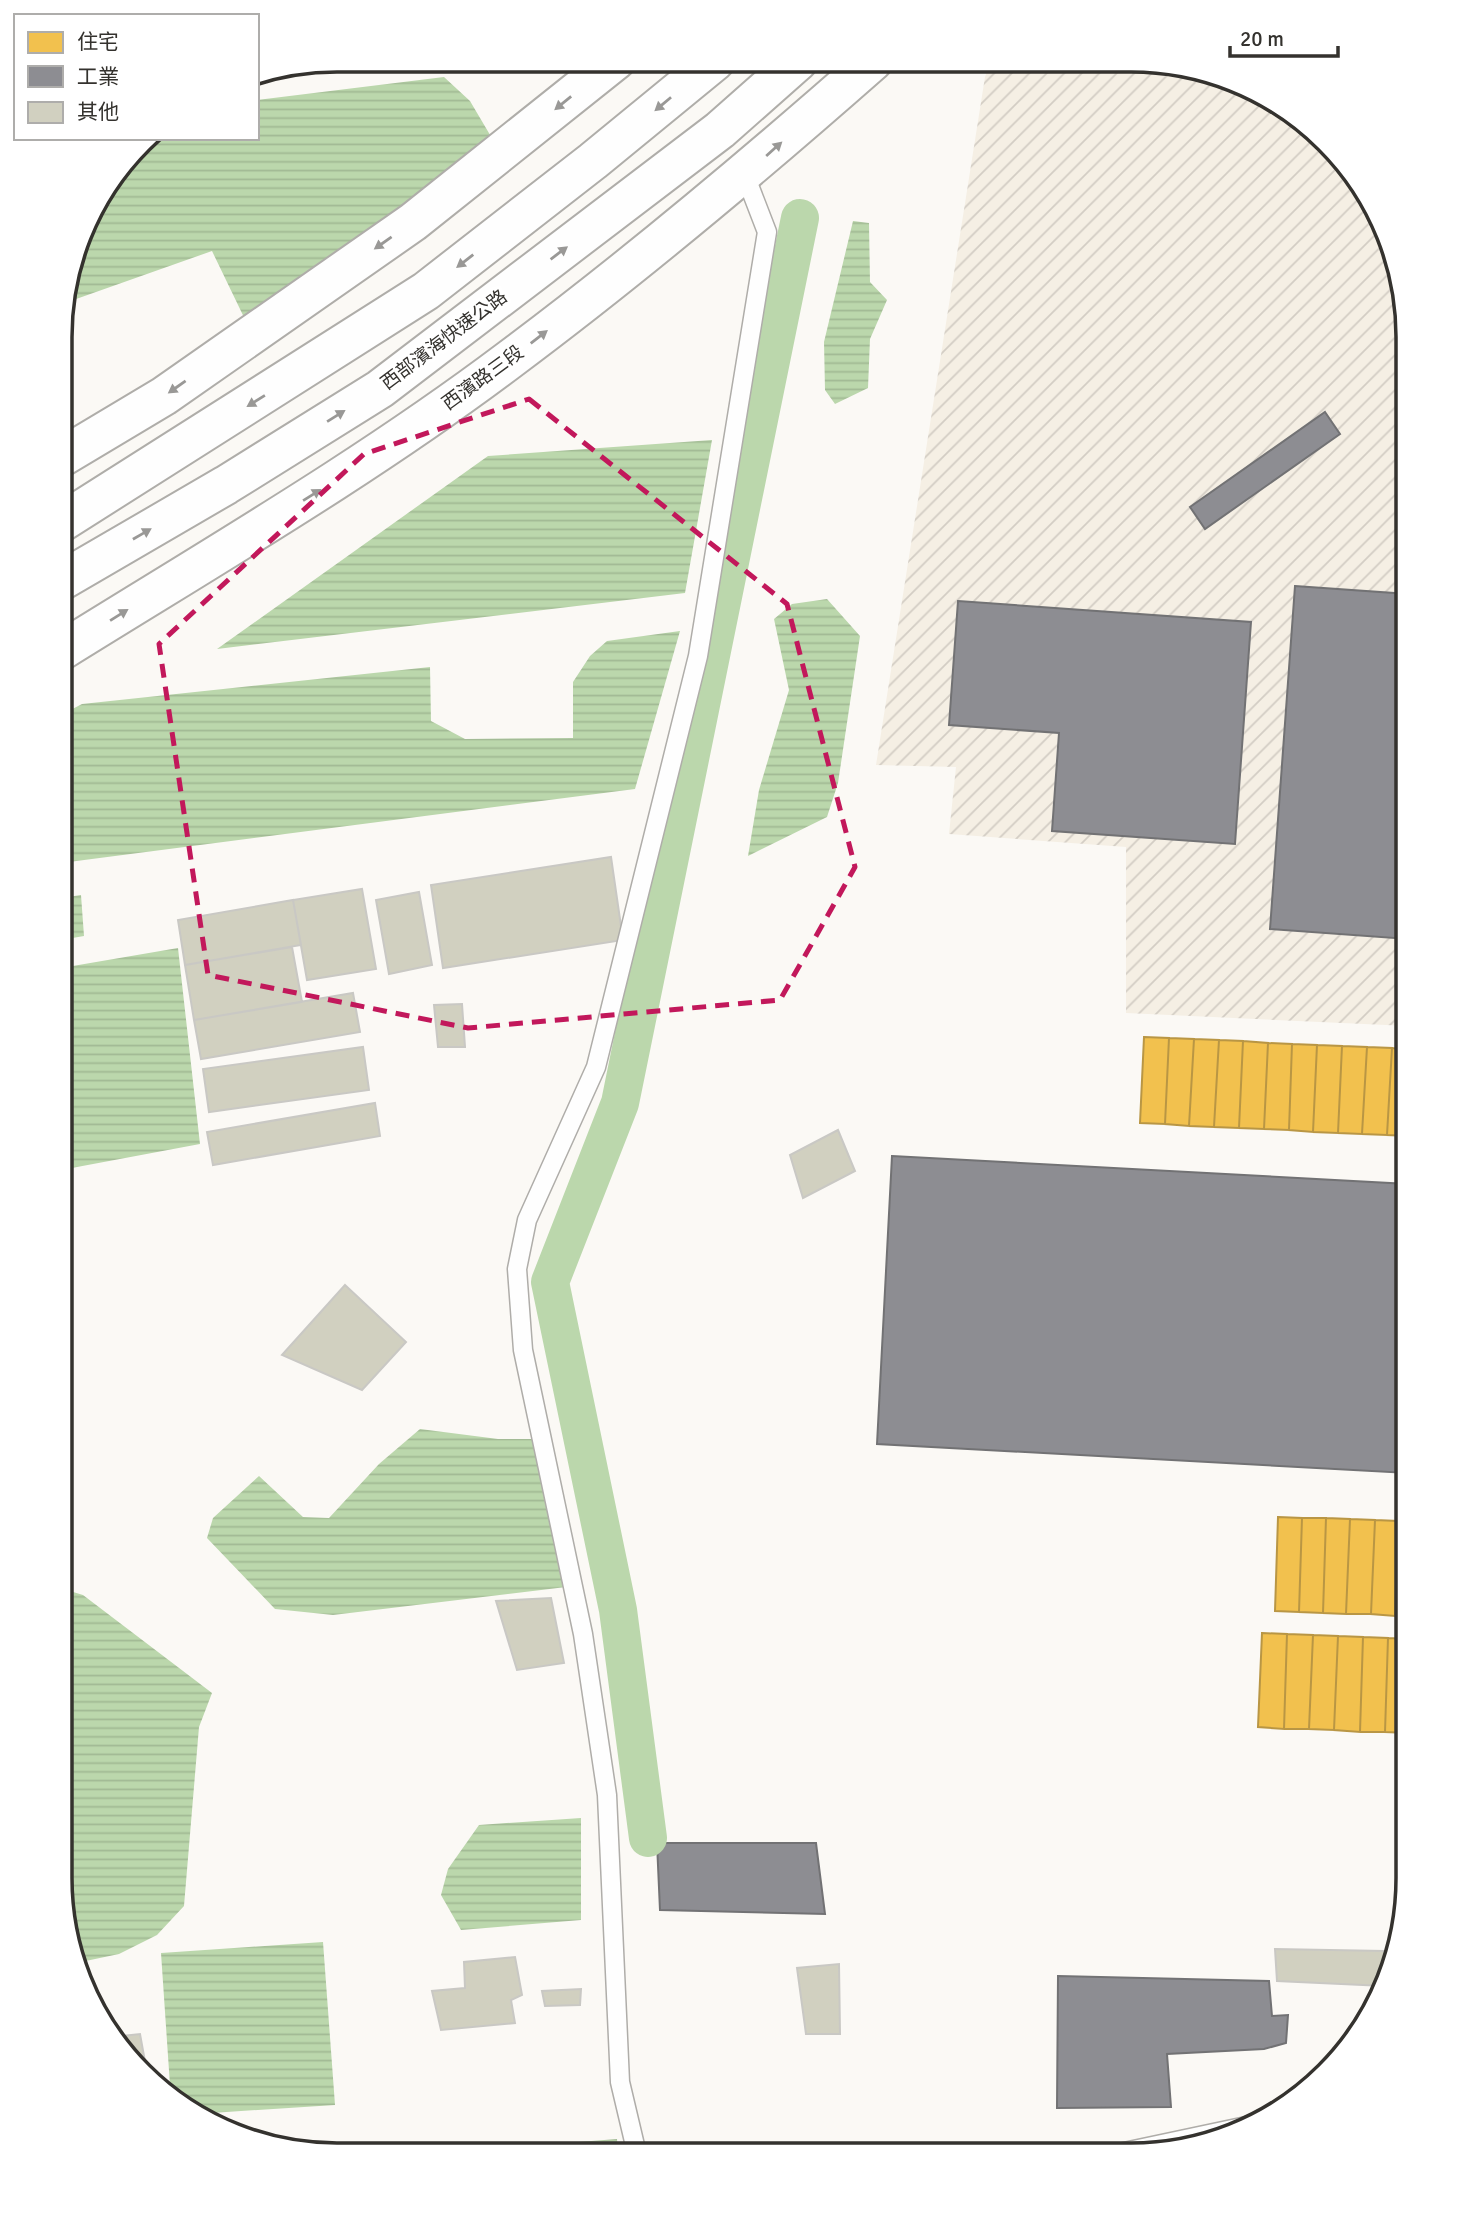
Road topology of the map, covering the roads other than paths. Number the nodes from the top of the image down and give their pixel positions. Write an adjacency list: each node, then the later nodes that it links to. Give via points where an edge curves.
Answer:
1 (601, 72): 6 (main road, one-way to 6, via 413,222 164,396)
2 (702, 72): 7 (main road, one-way to 7, via 426,291)
3 (786, 72): 8 (main road, 西部濱海快速公路, one-way to 3, via 380,389 720,130)
4 (861, 72): 5 (main road, 西濱路三段, one-way to 4)
5 (745, 175): 9 (main road, 西濱路三段, one-way to 5, via 336,480 508,361); 10 (lane, via 767,232 698,656 596,1067 527,1220 517,1269 523,1350 583,1634 607,1795 620,2082)
6 (72, 451)
7 (72, 516)
8 (72, 575)
9 (72, 645)
10 (634, 2143)

